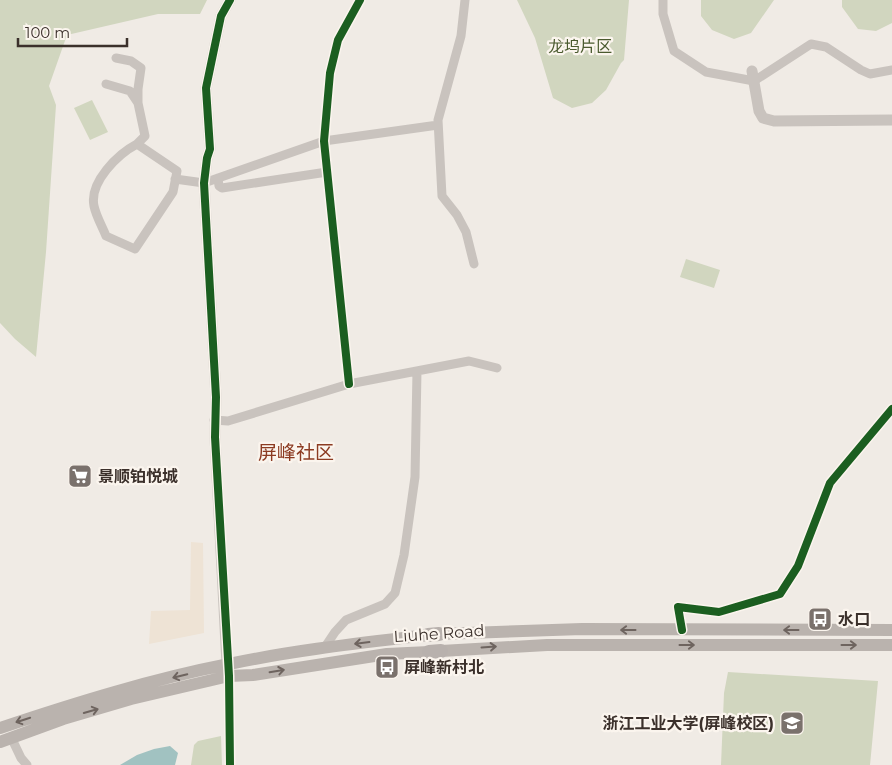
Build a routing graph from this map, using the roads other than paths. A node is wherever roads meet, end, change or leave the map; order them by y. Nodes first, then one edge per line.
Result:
1 (230, 0) edge
2 (360, 0) edge
3 (465, 0) edge
4 (663, 0) edge
5 (116, 58) dead end
6 (892, 70) edge
7 (753, 76) junction
8 (106, 84) dead end
9 (138, 103) junction
10 (892, 120) edge
11 (438, 125) junction
12 (324, 141) junction
13 (137, 144) junction
14 (327, 172) junction
15 (218, 178) junction
16 (176, 179) junction
17 (204, 183) junction
18 (474, 264) dead end
19 (497, 368) dead end
20 (417, 371) junction
21 (348, 384) junction
22 (892, 409) edge
23 (214, 420) junction
24 (682, 630) junction
25 (892, 630) edge
26 (892, 645) edge
27 (325, 647) junction
28 (228, 670) junction
29 (0, 728) edge
30 (6, 739) edge
31 (27, 765) edge
32 (230, 765) edge

1 - 17 street
2 - 12 street
3 - 11 street
4 - 7 street
5 - 9 street
6 - 7 street
7 - 10 street
8 - 9 street
9 - 13 street
11 - 12 street
11 - 18 street
12 - 14 street
12 - 15 street
13 - 16 street
13 - 16 street
14 - 15 street
14 - 21 street
15 - 17 street
16 - 17 street
17 - 23 street
19 - 20 street
20 - 21 street
20 - 27 street
21 - 23 street
22 - 24 street
23 - 28 street
25 -> 24 main road, Liuhe Road
24 -> 27 main road, Liuhe Road
28 -> 26 main road, Liuhe Road
27 - 28 main road, Liuhe Road
28 -> 29 main road, Liuhe Road
30 -> 28 main road, Liuhe Road
28 - 32 street
30 - 31 street

